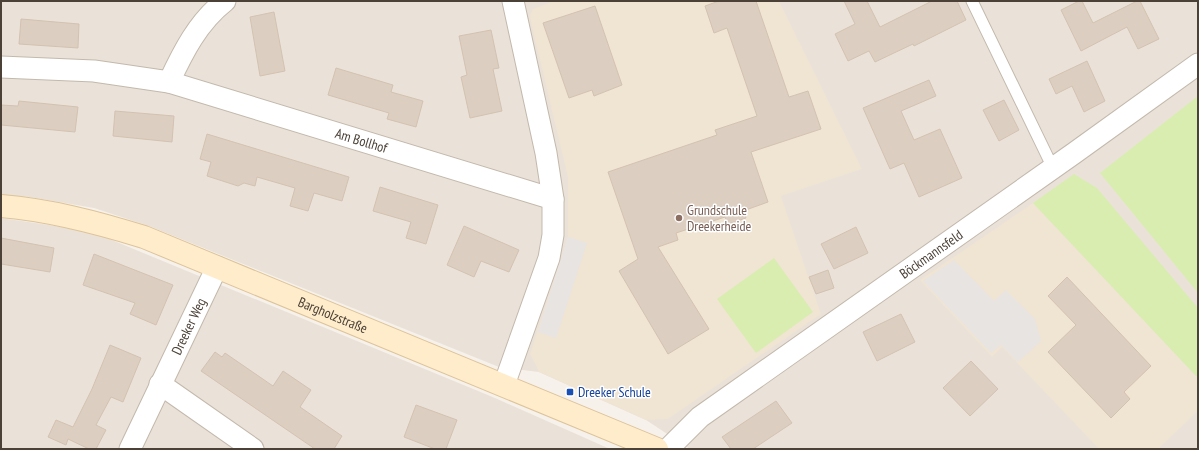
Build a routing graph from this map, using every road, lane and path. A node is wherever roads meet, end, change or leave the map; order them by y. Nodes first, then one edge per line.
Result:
1 (225, 1) edge
2 (513, 1) edge
3 (972, 1) edge
4 (1198, 64) edge
5 (1, 67) edge
6 (170, 82) junction
7 (1053, 168) junction
8 (553, 200) junction
9 (1, 206) edge
10 (217, 267) junction
11 (160, 384) junction
12 (504, 385) junction
13 (130, 449) edge
14 (253, 449) edge
15 (657, 449) edge
16 (668, 449) edge

1 - 6 street
2 - 8 street
3 - 7 lane
4 - 7 street, Böckmannsfeld
5 - 6 street, Am Bollhof
6 - 8 street, Am Bollhof
7 - 16 street, Böckmannsfeld
8 - 12 street
9 - 10 main road, Bargholzstraße
10 - 11 street, Dreeker Weg
10 - 12 main road, Bargholzstraße
11 - 13 street, Dreeker Weg
11 - 14 street
12 - 15 main road, Bargholzstraße

